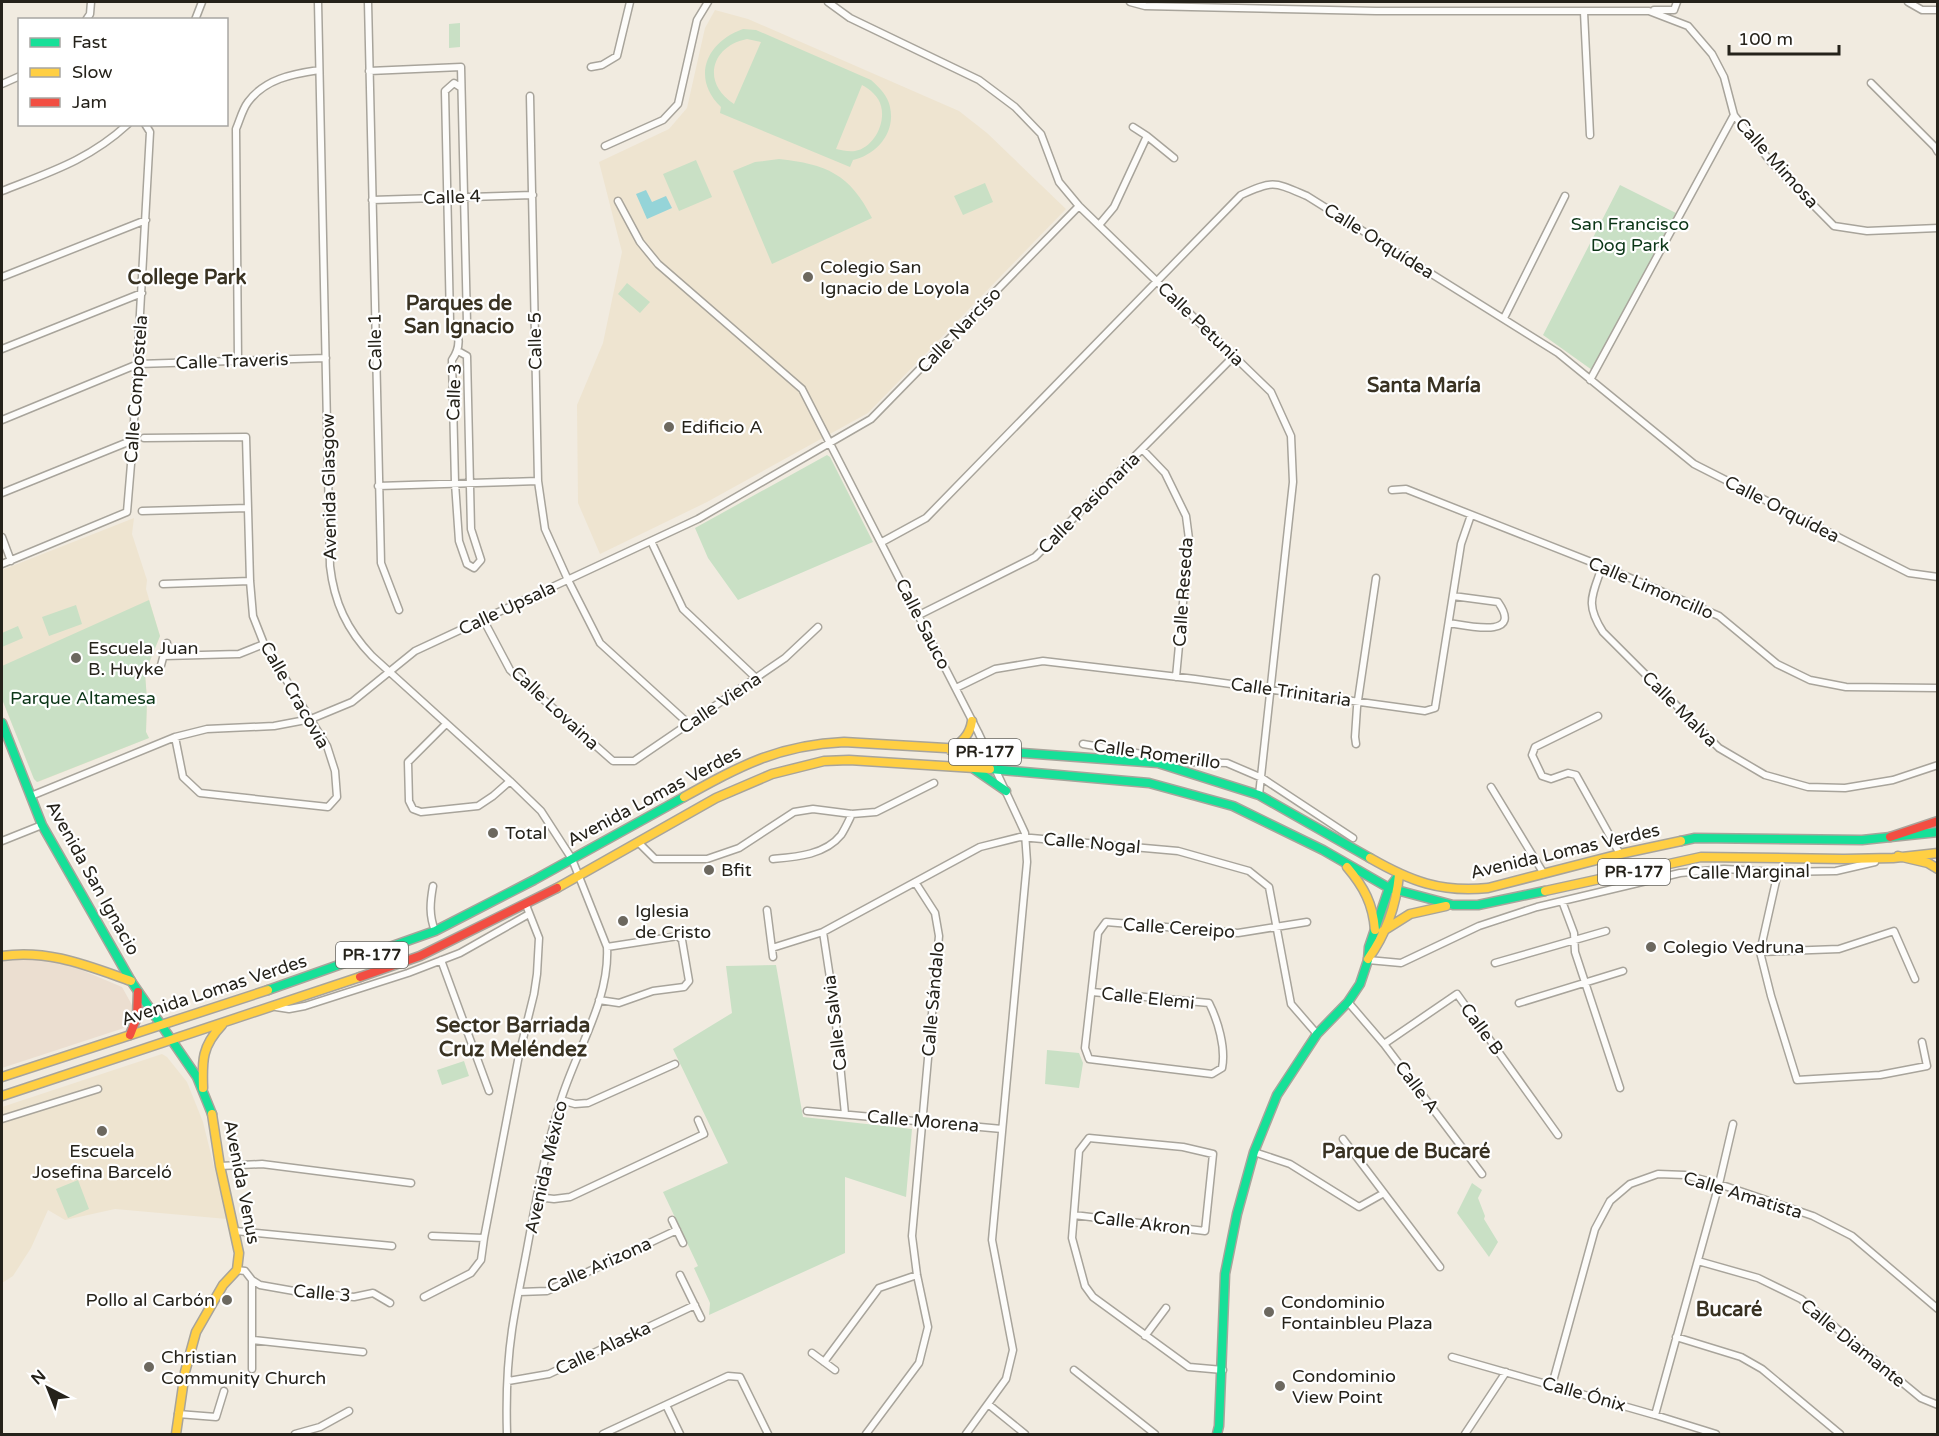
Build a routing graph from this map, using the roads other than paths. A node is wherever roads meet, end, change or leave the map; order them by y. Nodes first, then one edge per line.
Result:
1 (91, 2) edge
2 (202, 2) edge
3 (318, 2) edge
4 (368, 2) edge
5 (630, 2) edge
6 (708, 2) edge
7 (828, 2) edge
8 (1130, 2) edge
9 (1376, 2) edge
10 (1677, 2) edge
11 (1908, 2) edge
12 (1649, 10) junction
13 (1674, 10) junction
14 (1938, 10) edge
15 (1376, 11) junction
16 (1584, 12) junction
17 (87, 18) edge
18 (196, 18) edge
19 (1688, 26) junction
20 (591, 68) dead end
21 (319, 70) junction
22 (369, 71) junction
23 (18, 77) edge
24 (1871, 83) dead end
25 (2, 84) edge
26 (460, 87) junction
27 (530, 96) dead end
28 (1734, 115) junction
29 (126, 126) edge
30 (146, 126) edge
31 (1133, 127) dead end
32 (1590, 135) dead end
33 (1147, 136) junction
34 (605, 146) dead end
35 (1938, 152) edge
36 (1174, 158) dead end
37 (2, 191) edge
38 (533, 195) junction
39 (464, 196) junction
40 (1565, 196) dead end
41 (448, 197) junction
42 (372, 200) junction
43 (618, 201) dead end
44 (1079, 207) junction
45 (146, 220) junction
46 (1099, 225) junction
47 (1938, 228) edge
48 (2, 277) edge
49 (1157, 281) junction
50 (142, 293) junction
51 (1504, 318) junction
52 (458, 329) junction
53 (2, 349) edge
54 (458, 351) junction
55 (1234, 356) junction
56 (326, 358) junction
57 (238, 360) junction
58 (138, 364) junction
59 (1590, 380) junction
60 (2, 420) edge
61 (144, 438) dead end
62 (134, 440) junction
63 (831, 443) junction
64 (1142, 449) junction
65 (538, 481) junction
66 (470, 482) junction
67 (455, 483) junction
68 (378, 486) junction
69 (1392, 490) dead end
70 (2, 493) edge
71 (248, 508) junction
72 (142, 511) dead end
73 (1472, 515) junction
74 (2, 537) edge
75 (651, 542) junction
76 (882, 542) junction
77 (11, 561) junction
78 (2, 564) edge
79 (1602, 567) junction
80 (1938, 577) edge
81 (1376, 578) dead end
82 (568, 580) junction
83 (250, 581) junction
84 (163, 584) dead end
85 (1453, 596) junction
86 (399, 610) dead end
87 (919, 615) junction
88 (483, 619) junction
89 (1449, 623) junction
90 (818, 627) dead end
91 (167, 643) dead end
92 (264, 644) junction
93 (164, 656) junction
94 (160, 669) dead end
95 (389, 673) junction
96 (1176, 677) junction
97 (756, 678) junction
98 (956, 688) junction
99 (1938, 688) edge
100 (1270, 689) junction
101 (1359, 701) junction
102 (1598, 716) dead end
103 (311, 719) junction
104 (972, 721) junction
105 (2, 723) edge
106 (446, 724) junction
107 (689, 724) junction
108 (175, 737) junction
109 (1083, 744) dead end
110 (1356, 744) dead end
111 (950, 750) junction
112 (986, 752) junction
113 (614, 761) joint
114 (1938, 765) edge
115 (972, 768) junction
116 (995, 769) junction
117 (1262, 778) junction
118 (510, 781) junction
119 (934, 783) dead end
120 (1491, 787) dead end
121 (1006, 792) junction
122 (1259, 795) junction
123 (31, 796) junction
124 (852, 814) junction
125 (1938, 821) edge
126 (42, 825) junction
127 (1938, 832) edge
128 (1026, 837) junction
129 (1890, 837) junction
130 (1353, 838) dead end
131 (2, 841) edge
132 (639, 843) junction
133 (1938, 853) edge
134 (1620, 854) junction
135 (1895, 857) junction
136 (572, 859) junction
137 (773, 859) dead end
138 (1342, 860) junction
139 (1938, 869) edge
140 (1778, 872) junction
141 (1399, 875) junction
142 (1544, 875) junction
143 (580, 876) junction
144 (915, 882) junction
145 (433, 886) dead end
146 (1389, 888) junction
147 (1398, 892) junction
148 (1562, 901) junction
149 (526, 905) junction
150 (1453, 905) junction
151 (767, 910) dead end
152 (529, 914) junction
153 (1307, 922) dead end
154 (1277, 928) junction
155 (435, 931) junction
156 (1379, 931) junction
157 (1606, 931) dead end
158 (823, 932) junction
159 (1574, 939) junction
160 (607, 947) junction
161 (772, 948) junction
162 (1760, 952) junction
163 (2, 956) edge
164 (773, 957) dead end
165 (441, 960) junction
166 (1368, 960) junction
167 (1495, 963) dead end
168 (1623, 971) dead end
169 (1915, 979) dead end
170 (131, 981) junction
171 (1585, 983) junction
172 (138, 992) junction
173 (1092, 992) junction
174 (599, 1000) junction
175 (1348, 1002) junction
176 (1520, 1004) dead end
177 (273, 1007) junction
178 (225, 1022) junction
179 (162, 1024) junction
180 (1317, 1034) junction
181 (130, 1035) junction
182 (173, 1039) junction
183 (1922, 1042) dead end
184 (1384, 1044) junction
185 (675, 1064) dead end
186 (1222, 1068) joint
187 (2, 1077) edge
188 (203, 1088) junction
189 (1620, 1088) dead end
190 (98, 1089) dead end
191 (489, 1091) dead end
192 (2, 1096) edge
193 (561, 1100) junction
194 (807, 1111) dead end
195 (845, 1114) junction
196 (2, 1119) edge
197 (698, 1120) dead end
198 (922, 1122) junction
199 (1733, 1124) dead end
200 (1002, 1129) junction
201 (1558, 1135) dead end
202 (1343, 1139) dead end
203 (1254, 1152) junction
204 (220, 1166) junction
205 (1482, 1174) dead end
206 (411, 1183) dead end
207 (1719, 1184) junction
208 (1384, 1193) junction
209 (537, 1197) junction
210 (1074, 1215) junction
211 (672, 1220) dead end
212 (677, 1230) junction
213 (235, 1231) junction
214 (432, 1236) dead end
215 (484, 1238) junction
216 (683, 1243) dead end
217 (392, 1246) dead end
218 (1698, 1261) junction
219 (1440, 1267) dead end
220 (237, 1270) junction
221 (681, 1275) dead end
222 (917, 1275) junction
223 (252, 1280) junction
224 (519, 1292) junction
225 (424, 1297) dead end
226 (390, 1303) dead end
227 (694, 1305) junction
228 (1166, 1308) dead end
229 (1938, 1309) edge
230 (701, 1318) dead end
231 (1145, 1336) junction
232 (1676, 1337) junction
233 (253, 1340) junction
234 (363, 1352) dead end
235 (812, 1353) dead end
236 (1452, 1357) dead end
237 (824, 1362) junction
238 (252, 1369) dead end
239 (835, 1370) dead end
240 (1074, 1370) dead end
241 (1223, 1370) junction
242 (1506, 1372) junction
243 (508, 1381) junction
244 (1552, 1385) junction
245 (224, 1391) dead end
246 (988, 1404) junction
247 (666, 1405) junction
248 (1938, 1405) edge
249 (349, 1411) dead end
250 (178, 1414) junction
251 (1655, 1415) junction
252 (1145, 1431) edge
253 (176, 1434) edge
254 (295, 1434) edge
255 (507, 1434) edge
256 (603, 1434) edge
257 (680, 1434) edge
258 (768, 1434) edge
259 (866, 1434) edge
260 (966, 1434) edge
261 (1024, 1434) edge
262 (1155, 1434) edge
263 (1217, 1434) edge
264 (1465, 1434) edge
265 (1716, 1434) edge
266 (1840, 1434) edge

1 - 17 street
2 - 18 street
3 - 21 street, Avenida Glasgow
4 - 22 street, Calle 1
5 - 20 street
6 - 34 street
7 - 44 street, Calle Petunia
8 - 15 street, Calle Mimosa
9 - 15 street
10 - 13 street
11 - 14 street
12 - 13 street
12 - 16 street, Calle Mimosa
12 - 19 street, Calle Mimosa
13 - 19 street
15 - 16 street, Calle Mimosa
16 - 32 street
19 - 28 street, Calle Mimosa
21 - 56 street, Avenida Glasgow
21 - 57 street
22 - 26 street
22 - 42 street, Calle 1
23 - 25 street
24 - 35 street
26 - 39 street
26 - 41 street, Calle 3
27 - 38 street, Calle 5
28 - 47 street, Calle Mimosa
28 - 59 street
29 - 37 street
30 - 45 street, Calle Compostela
31 - 33 street
33 - 36 street
33 - 46 street
38 - 39 street, Calle 4
38 - 65 street, Calle 5
39 - 41 street, Calle 4
39 - 52 street
40 - 51 street
41 - 42 street, Calle 4
41 - 52 street, Calle 3
42 - 68 street, Calle 1
43 - 63 street, Calle Sauco
44 - 46 street, Calle Petunia
44 - 63 street, Calle Narciso
45 - 48 street
45 - 50 street, Calle Compostela
46 - 49 street, Calle Petunia
49 - 51 street, Calle Orquídea
49 - 55 street, Calle Petunia
49 - 76 street, Calle Orquídea
50 - 53 street
50 - 58 street, Calle Compostela
51 - 59 street, Calle Orquídea
52 - 54 street, Calle 3
54 - 66 street
54 - 67 street, Calle 3
55 - 64 street, Calle Pasionaria
55 - 100 street, Calle Petunia
56 - 57 street, Calle Traveris
56 - 95 street, Avenida Glasgow
57 - 58 street, Calle Traveris
58 - 60 street
58 - 62 street, Calle Compostela
59 - 80 street, Calle Orquídea
61 - 71 street, Calle Cracovia
62 - 70 street
62 - 77 street, Calle Compostela
63 - 75 street, Calle Upsala
63 - 76 street, Calle Sauco
64 - 87 street, Calle Pasionaria
64 - 96 street, Calle Reseda
65 - 66 street
65 - 82 street, Calle 5
66 - 67 street
66 - 67 street, Calle 3
67 - 68 street
68 - 86 street, Calle 1
69 - 73 street, Calle Limoncillo
71 - 72 street
71 - 83 street, Calle Cracovia
73 - 79 street, Calle Limoncillo
73 - 85 street, Calle Trinitaria
74 - 77 street
75 - 82 street, Calle Upsala
75 - 97 street
76 - 87 street, Calle Sauco
77 - 78 street
79 - 99 street, Calle Limoncillo
79 - 114 street, Calle Malva
81 - 101 street
82 - 88 street, Calle Upsala
82 - 107 street, Calle 5
83 - 84 street
83 - 92 street, Calle Cracovia
85 - 89 street, Calle Trinitaria
85 - 89 street
87 - 98 street, Calle Sauco
88 - 95 street, Calle Upsala
88 - 113 street, Calle Lovaina
89 - 101 street, Calle Trinitaria
90 - 97 street, Calle Viena
91 - 93 street
92 - 93 street
92 - 103 street, Calle Cracovia
93 - 94 street
95 - 103 street, Calle Upsala
95 - 106 street, Avenida Glasgow
96 - 98 street, Calle Trinitaria
96 - 100 street, Calle Trinitaria
97 - 107 street, Calle Viena
98 - 104 street, Calle Sauco
100 - 101 street, Calle Trinitaria
100 - 117 street, Calle Petunia
101 - 110 street
102 - 134 street
103 - 108 street, Calle Upsala
103 - 108 street, Calle Cracovia
104 - 111 main road
104 - 112 street, Calle Sauco
105 - 123 main road, Avenida San Ignacio
106 - 118 street, Avenida Glasgow
106 - 118 street
107 - 113 street, Calle Viena
108 - 123 street, Calle Upsala
109 - 117 street, Calle Romerillo
111 - 112 main road, Avenida Lomas Verdes / PR-177
111 - 136 main road, Avenida Lomas Verdes / PR-177
112 - 116 street, Calle Sauco
112 - 122 main road, Avenida Lomas Verdes / PR-177
115 - 116 main road, Avenida Lomas Verdes / PR-177
115 - 121 main road
115 - 132 main road, Avenida Lomas Verdes / PR-177
116 - 121 street, Calle Sauco
116 - 138 main road, Avenida Lomas Verdes / PR-177
117 - 122 street, Calle Petunia
117 - 130 street, Calle Romerillo
118 - 136 street, Avenida Glasgow
119 - 124 street
120 - 142 street
121 - 128 street, Calle Sauco
122 - 141 main road, Avenida Lomas Verdes / PR-177
123 - 126 main road, Avenida San Ignacio
124 - 132 street
124 - 137 street
125 - 129 main road
126 - 131 street
126 - 170 main road, Avenida San Ignacio
127 - 129 main road, Avenida Lomas Verdes / PR-177
128 - 144 street, Calle Nogal
128 - 154 street, Calle Nogal
128 - 200 street, Calle Sauco
129 - 134 main road, Avenida Lomas Verdes / PR-177
132 - 143 main road, Avenida Lomas Verdes / PR-177
133 - 135 main road, Avenida Lomas Verdes / PR-177
134 - 142 main road, Avenida Lomas Verdes / PR-177
135 - 139 main road
135 - 140 street, Calle Marginal
135 - 150 main road, Avenida Lomas Verdes / PR-177
136 - 143 street, Avenida Glasgow
136 - 155 main road, Avenida Lomas Verdes / PR-177
138 - 146 main road, Avenida Lomas Verdes / PR-177
138 - 156 main road
140 - 148 street, Calle Marginal
140 - 162 street
141 - 142 main road, Avenida Lomas Verdes / PR-177
141 - 146 main road
141 - 147 main road
143 - 149 main road, Avenida Lomas Verdes / PR-177
143 - 160 street, Avenida México
144 - 158 street, Calle Nogal
144 - 198 street, Calle Sándalo
145 - 155 street
146 - 147 main road, Avenida Lomas Verdes / PR-177
146 - 156 main road
147 - 150 main road, Avenida Lomas Verdes / PR-177
147 - 156 main road
148 - 159 street
148 - 166 street, Calle Marginal
149 - 152 street
149 - 177 main road, Avenida Lomas Verdes / PR-177
150 - 156 main road
151 - 161 street
152 - 165 street
152 - 215 street
153 - 154 street
154 - 173 street, Calle Cereipo
154 - 180 street, Calle Nogal
155 - 179 main road, Avenida Lomas Verdes / PR-177
156 - 166 main road
157 - 159 street
158 - 161 street, Calle Nogal
158 - 195 street, Calle Salvia
159 - 167 street
159 - 171 street
160 - 174 street, Avenida México
160 - 174 street
161 - 164 street
162 - 169 street
162 - 183 street
163 - 170 main road
165 - 177 street
165 - 191 street
166 - 175 main road
168 - 171 street
170 - 172 main road, Avenida San Ignacio
171 - 176 street
171 - 189 street
172 - 179 main road, Avenida San Ignacio
172 - 181 main road
173 - 186 street, Calle Elemi
173 - 186 street, Calle Cereipo
174 - 193 street, Avenida México
175 - 180 main road
175 - 184 street, Calle A
177 - 178 main road, Avenida Lomas Verdes / PR-177
178 - 182 main road, Avenida Lomas Verdes / PR-177
178 - 188 main road
179 - 181 main road, Avenida Lomas Verdes / PR-177
179 - 182 main road, Avenida San Ignacio
180 - 203 main road
181 - 187 main road, Avenida Lomas Verdes / PR-177
182 - 188 main road, Avenida Venus
182 - 192 main road, Avenida Lomas Verdes / PR-177
184 - 201 street, Calle B
184 - 205 street, Calle A
185 - 193 street
188 - 204 main road, Avenida Venus
190 - 196 street
193 - 209 street, Avenida México
194 - 195 street, Calle Morena
195 - 198 street, Calle Morena
197 - 209 street
198 - 200 street, Calle Morena
198 - 222 street, Calle Sándalo
199 - 207 street
200 - 246 street, Calle Sauco
202 - 208 street
203 - 208 street
203 - 241 main road
204 - 206 street
204 - 213 main road, Avenida Venus
207 - 218 street
207 - 229 street, Calle Amatista
207 - 244 street, Calle Amatista
208 - 219 street
209 - 224 street, Avenida México
210 - 210 street, Calle Akron
210 - 231 street
211 - 212 street
212 - 216 street
212 - 224 street, Calle Arizona
213 - 217 street
213 - 220 main road, Avenida Venus
214 - 215 street
215 - 225 street
218 - 232 street
218 - 248 street, Calle Diamante
220 - 223 street, Calle 3
220 - 250 main road, Avenida Venus
221 - 227 street
222 - 237 street
222 - 259 street, Calle Sándalo
223 - 226 street, Calle 3
223 - 233 street
224 - 243 street, Avenida México
227 - 230 street
227 - 243 street, Calle Alaska
228 - 231 street
231 - 241 street
232 - 251 street
232 - 266 street
233 - 234 street
233 - 238 street
235 - 237 street
236 - 242 street, Calle Ónix
237 - 239 street
240 - 252 street
241 - 263 main road
242 - 244 street, Calle Ónix
242 - 264 street
243 - 255 street, Avenida México
244 - 251 street, Calle Ónix
245 - 250 street
246 - 260 street, Calle Sauco
246 - 261 street
247 - 256 street
247 - 257 street
247 - 258 street
249 - 254 street
250 - 253 main road, Avenida Venus
251 - 265 street, Calle Ónix
252 - 262 street

